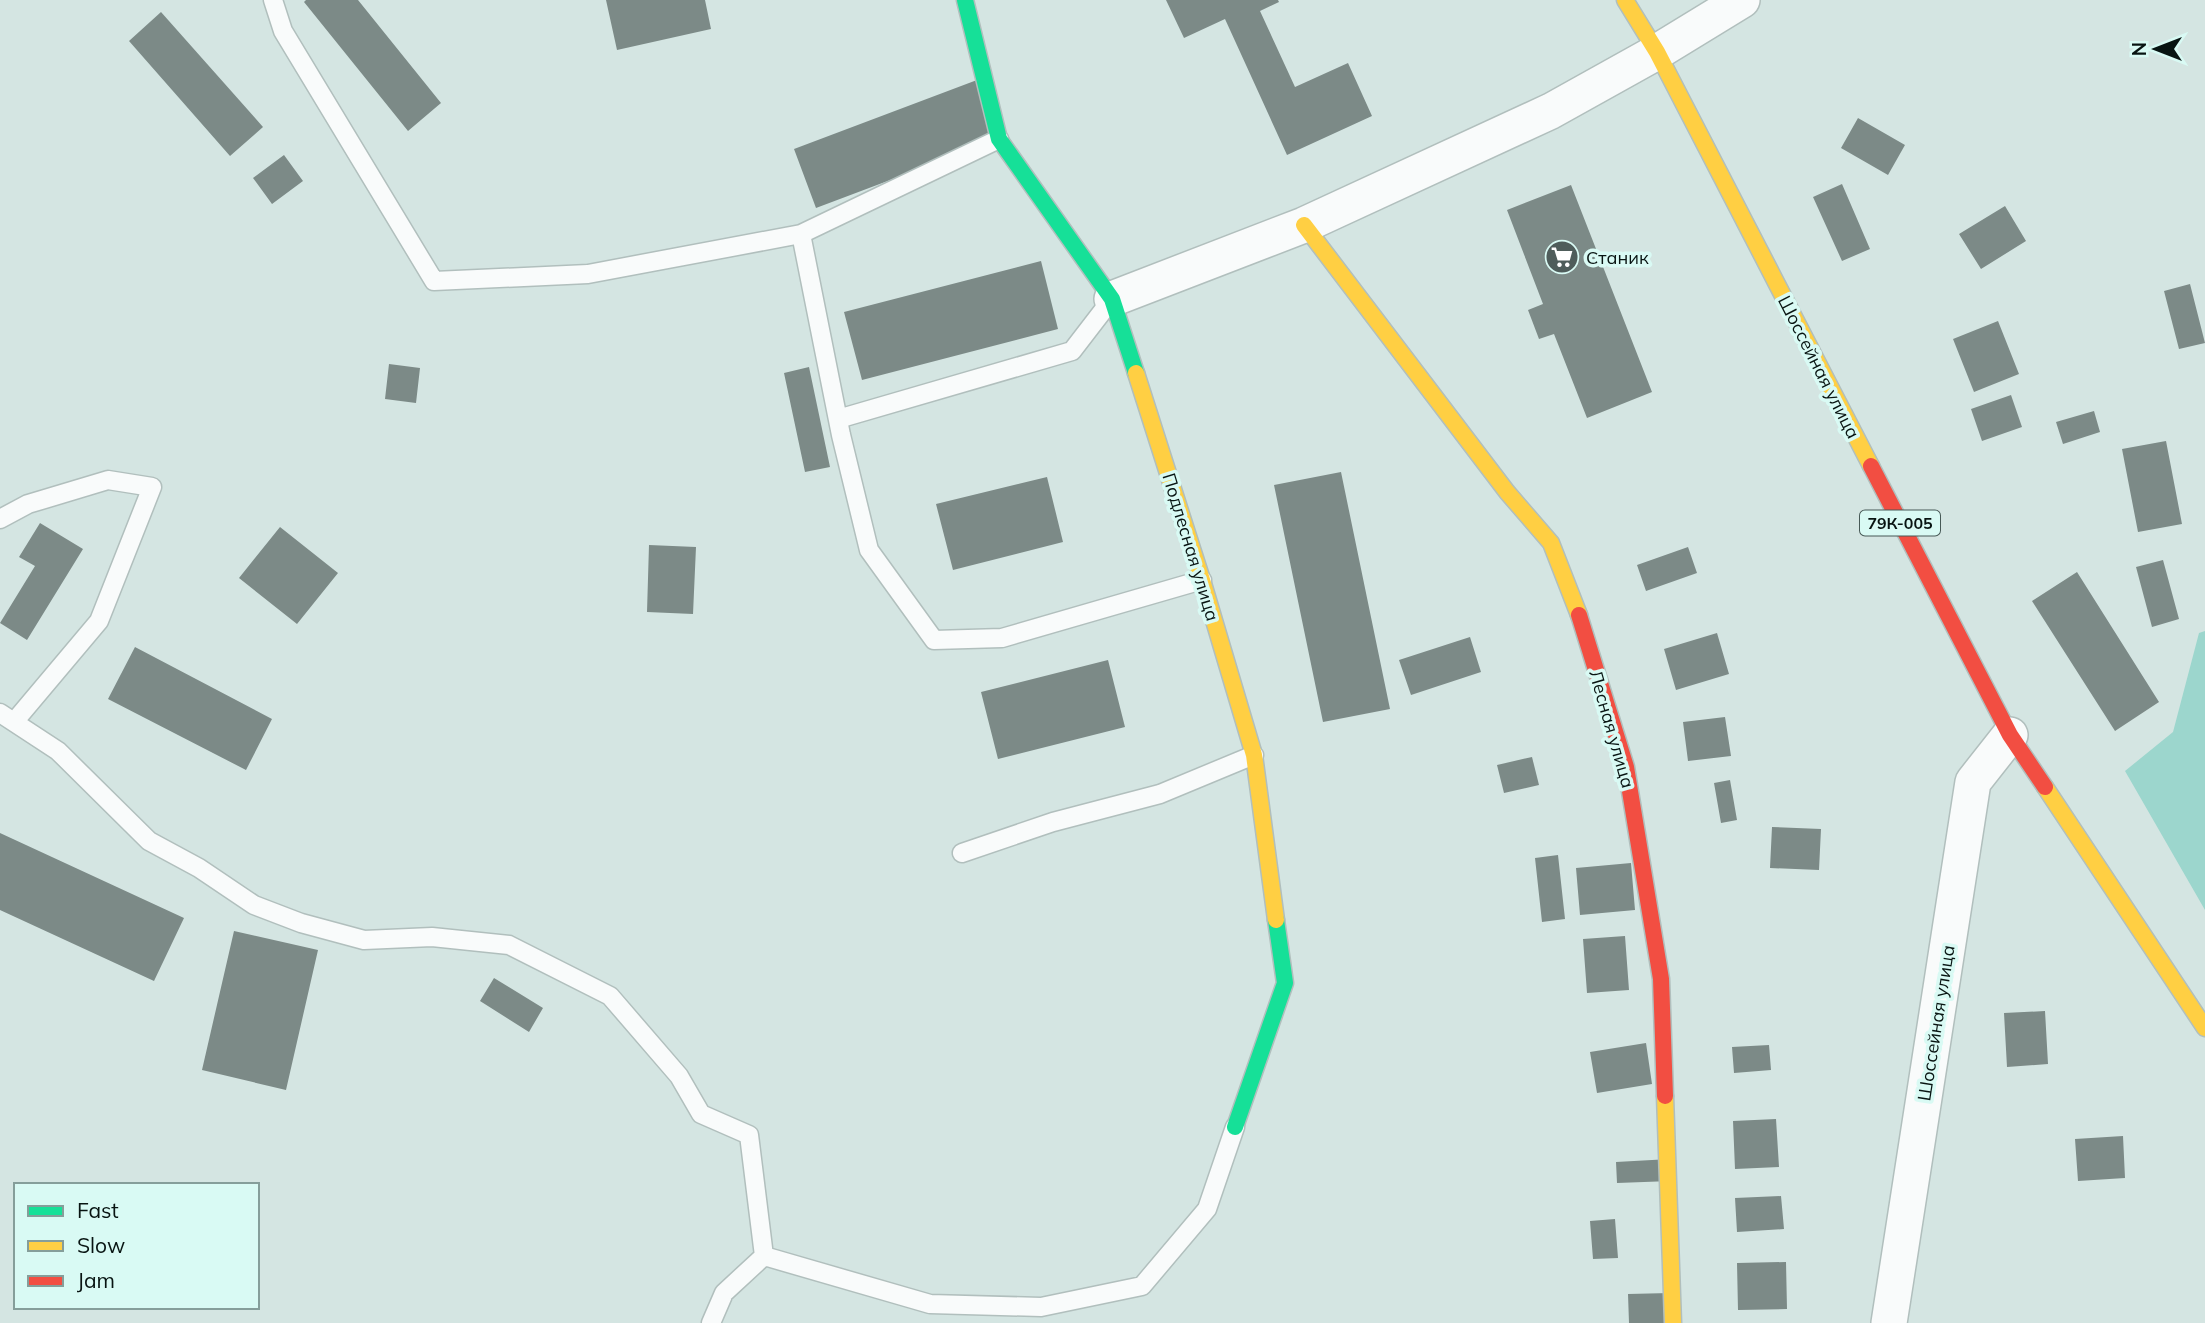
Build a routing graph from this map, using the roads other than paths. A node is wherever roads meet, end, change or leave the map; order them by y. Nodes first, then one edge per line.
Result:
1 (273, 0) edge
2 (965, 0) edge
3 (1625, 0) edge
4 (1742, 0) edge
5 (1657, 52) junction
6 (999, 139) junction
7 (1304, 225) junction
8 (801, 234) junction
9 (1112, 299) junction
10 (838, 419) junction
11 (0, 519) edge
12 (1202, 580) junction
13 (7, 717) edge
14 (2010, 735) junction
15 (1254, 755) junction
16 (962, 853) dead end
17 (2205, 1028) edge
18 (1235, 1127) joint
19 (764, 1256) junction
20 (711, 1323) edge
21 (1673, 1323) edge
22 (1889, 1323) edge

1 - 8 lane
2 - 6 street, Подлесная улица
3 - 5 street, Шоссейная улица / 79К-005
4 - 5 street
5 - 7 street
5 - 14 street, Шоссейная улица / 79К-005
6 - 8 lane
6 - 9 street, Подлесная улица
7 - 9 street
7 - 21 street, Лесная улица
8 - 10 lane
9 - 10 lane
9 - 12 street, Подлесная улица
10 - 12 lane
11 - 13 lane
12 - 15 street, Подлесная улица
13 - 19 lane
14 - 17 street, Шоссейная улица / 79К-005
14 - 22 street, Шоссейная улица
15 - 16 lane
15 - 18 street, Подлесная улица
18 - 19 lane
19 - 20 lane

